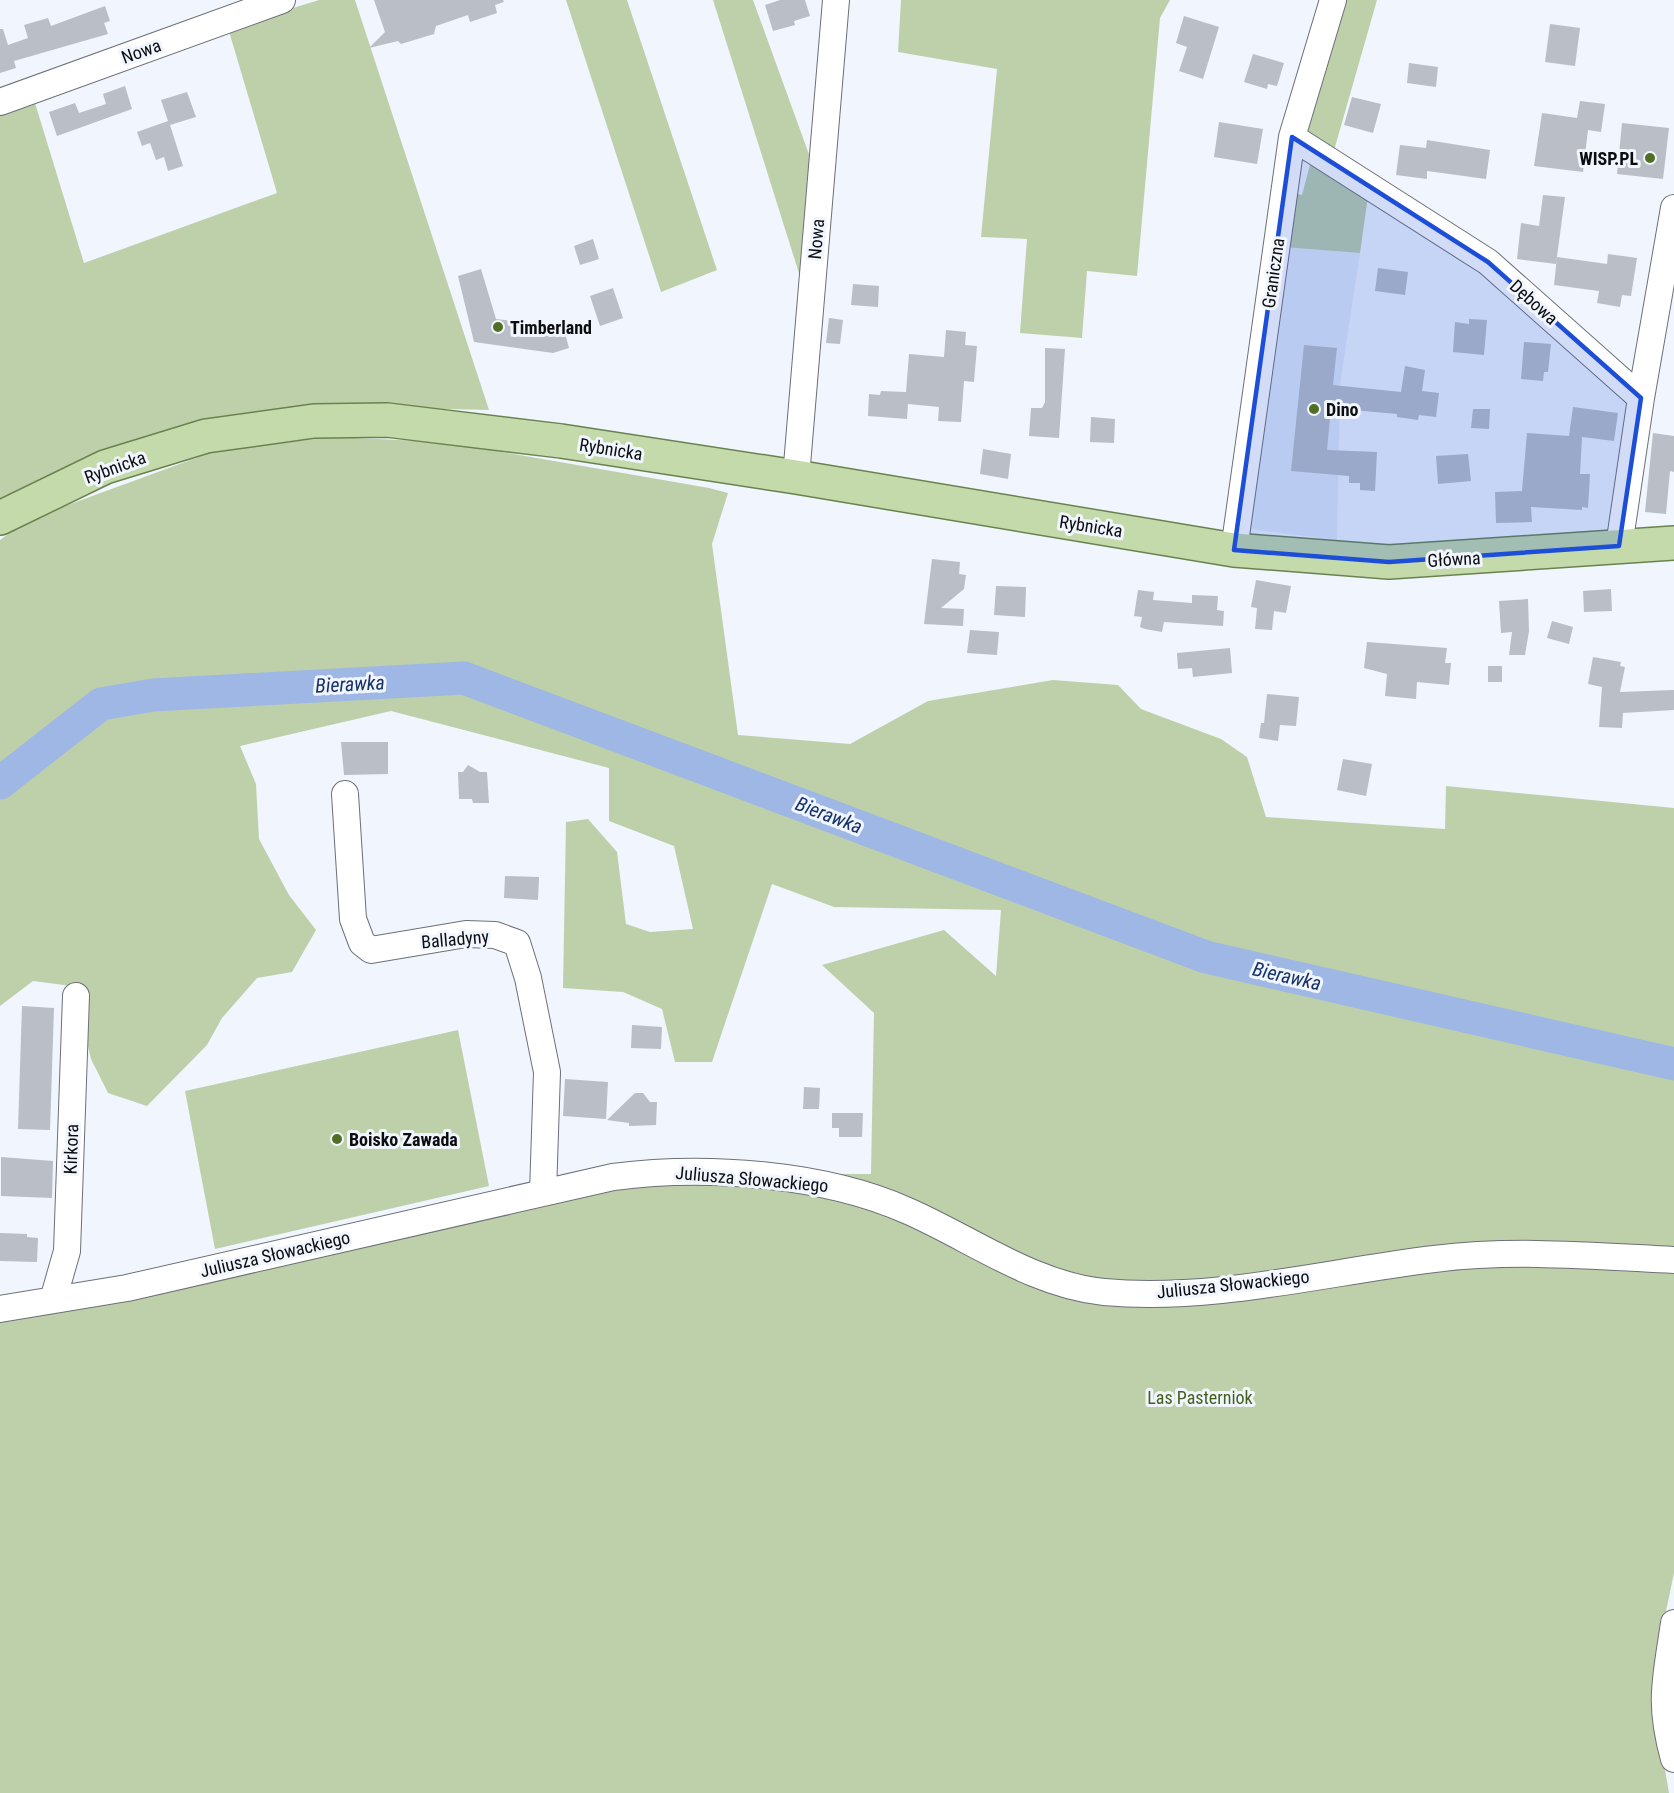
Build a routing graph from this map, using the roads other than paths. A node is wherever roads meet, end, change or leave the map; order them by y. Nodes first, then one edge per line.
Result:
1 (282, 0) edge
2 (836, 0) edge
3 (1333, 0) edge
4 (0, 102) edge
5 (1292, 137) junction
6 (1674, 208) edge
7 (1641, 398) junction
8 (796, 477) junction
9 (0, 518) edge
10 (1674, 543) edge
11 (1619, 546) junction
12 (1234, 550) junction
13 (345, 794) dead end
14 (76, 996) dead end
15 (543, 1194) junction
16 (1674, 1260) edge
17 (53, 1300) junction
18 (0, 1310) edge
19 (1674, 1623) edge
20 (1674, 1758) edge

1 - 4 street, Nowa
2 - 8 street, Nowa
3 - 5 street, Graniczna
5 - 7 street, Dębowa
5 - 12 street, Graniczna
6 - 7 street
7 - 11 street
8 - 9 main road, Rybnicka
8 - 12 main road, Rybnicka
10 - 11 main road, Główna
11 - 12 main road, Główna
13 - 15 street, Balladyny
14 - 17 street, Kirkora
15 - 16 street, Juliusza Słowackiego
15 - 17 street, Juliusza Słowackiego
17 - 18 street, Juliusza Słowackiego
19 - 20 street

